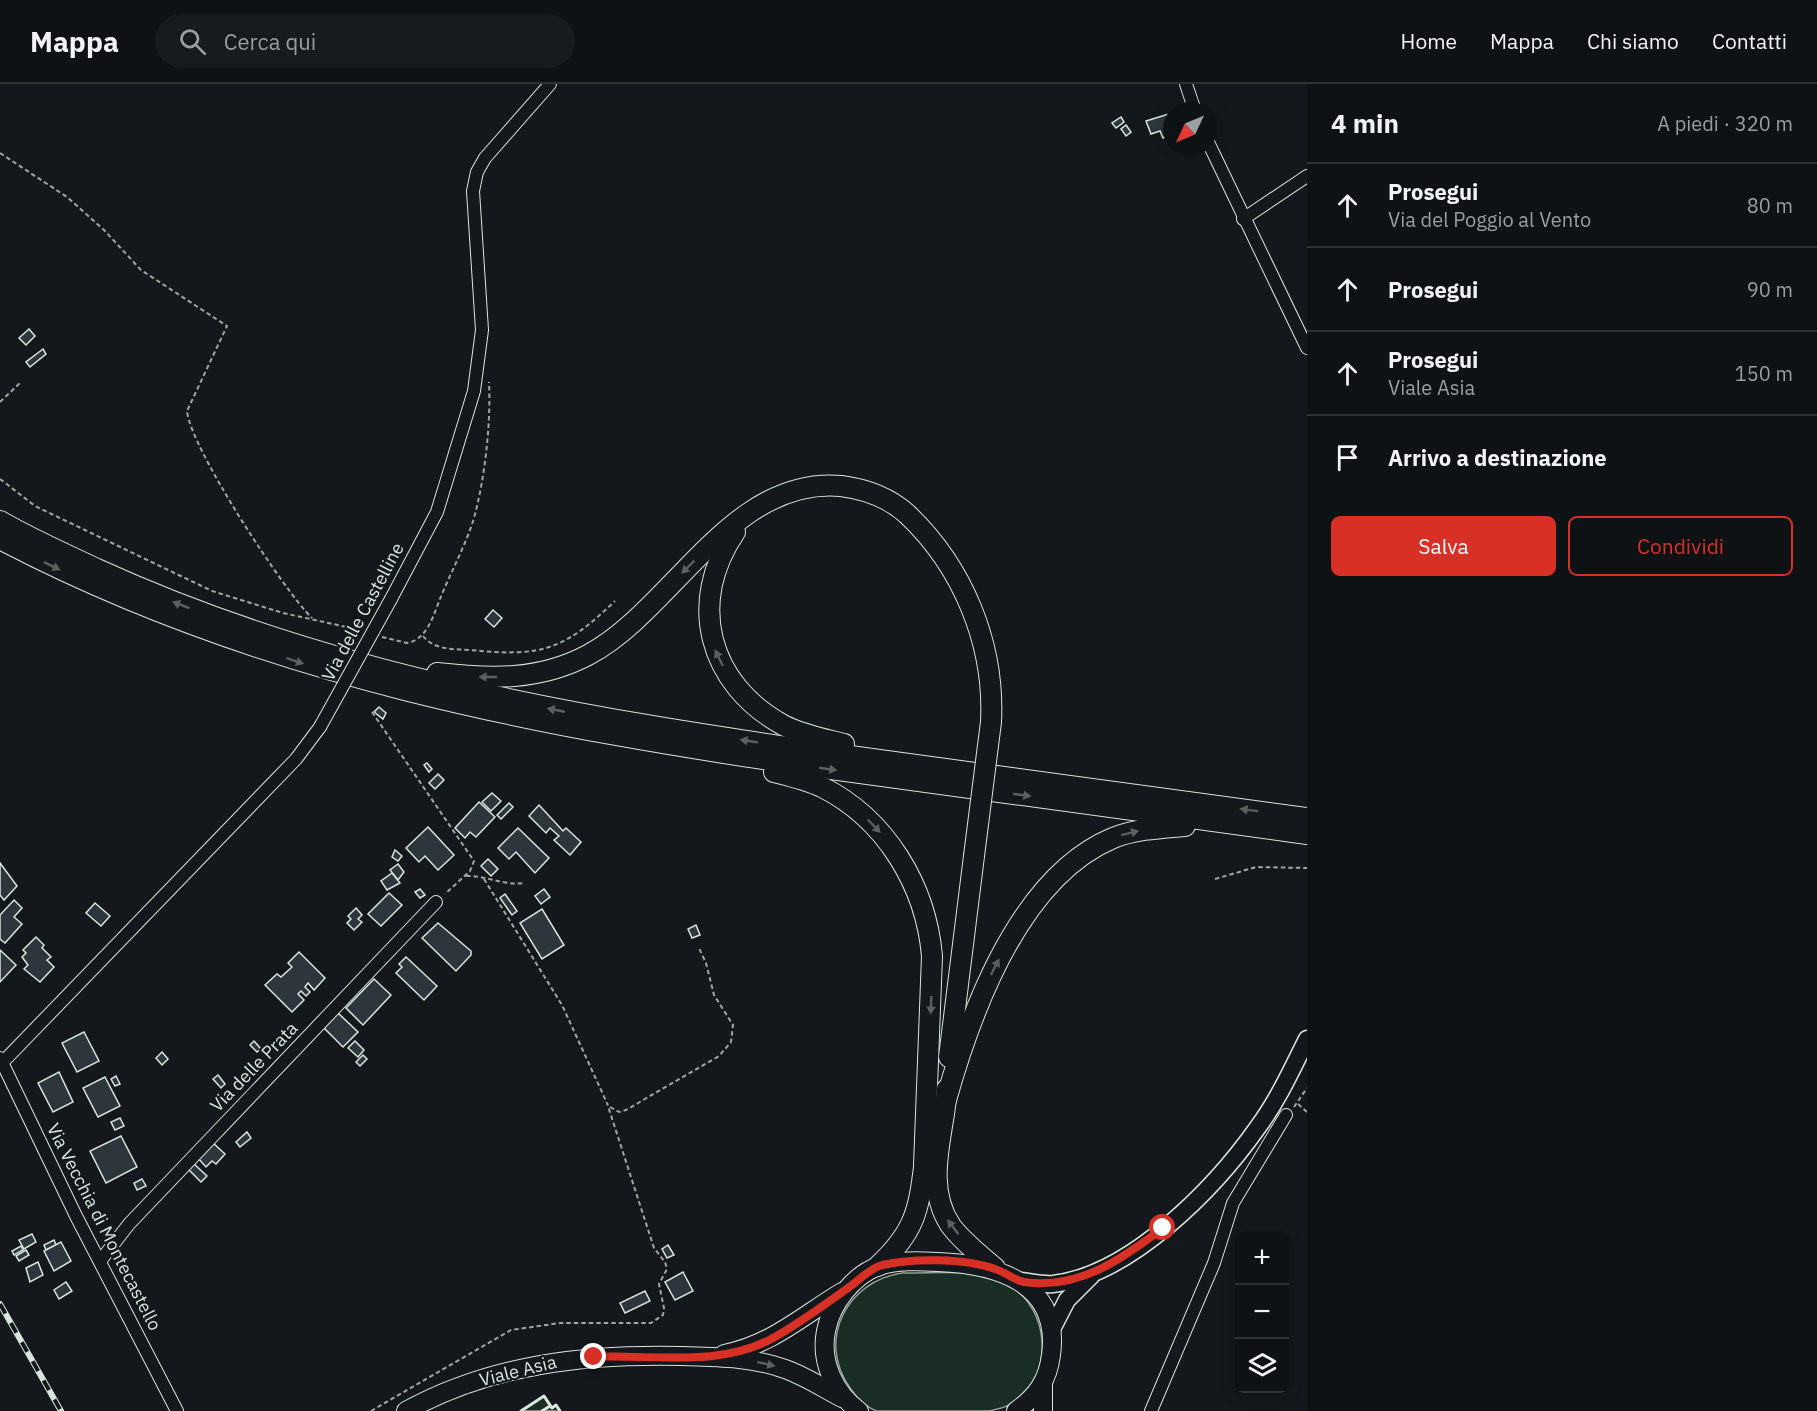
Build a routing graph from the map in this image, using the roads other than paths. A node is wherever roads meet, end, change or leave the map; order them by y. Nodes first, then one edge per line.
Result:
1 (550, 84) edge
2 (1186, 84) edge
3 (1192, 102) edge
4 (1214, 156) edge
5 (1307, 176) edge
6 (1243, 219) junction
7 (1307, 348) edge
8 (748, 516) junction
9 (0, 521) edge
10 (0, 539) edge
11 (384, 670) junction
12 (667, 744) junction
13 (952, 770) junction
14 (1307, 818) edge
15 (1252, 826) junction
16 (1307, 834) edge
17 (436, 902) road end
18 (959, 967) junction
19 (1307, 1039) edge
20 (1, 1061) edge
21 (946, 1100) junction
22 (1286, 1115) road end
23 (924, 1166) junction
24 (100, 1260) junction
25 (878, 1266) junction
26 (995, 1268) junction
27 (1094, 1273) junction
28 (1021, 1281) junction
29 (851, 1286) junction
30 (1051, 1331) junction
31 (708, 1357) junction
32 (1043, 1385) junction
33 (851, 1406) edge
34 (177, 1411) edge
35 (406, 1411) edge
36 (1016, 1411) edge
37 (1043, 1411) edge
38 (1151, 1411) edge

1 - 20 street, Via delle Castelline, bridge
2 - 3 street
4 - 6 street
5 - 6 street
6 - 7 street
8 -> 11 highway
13 -> 8 highway
8 - 18 highway, bridge
11 -> 9 highway
10 -> 12 highway
13 -> 11 highway
12 -> 15 highway
12 -> 23 highway
14 -> 13 highway
15 - 16 highway
21 -> 15 highway
17 - 24 street, Via delle Prata
18 - 21 highway
18 - 23 highway
19 - 27 main road
20 - 24 street, Via Vecchia di Montecastello
26 -> 21 highway
22 - 38 street
23 - 25 highway
24 - 34 street, Via Vecchia di Montecastello
25 - 26 main road
25 - 29 main road
26 - 28 main road
27 - 28 main road
27 - 30 main road
28 - 30 main road
29 - 31 main road, Viale Asia
29 - 33 main road
30 - 32 main road
31 -> 33 main road, Viale Asia
31 - 35 main road, Viale Asia
32 - 36 main road
32 - 37 main road

